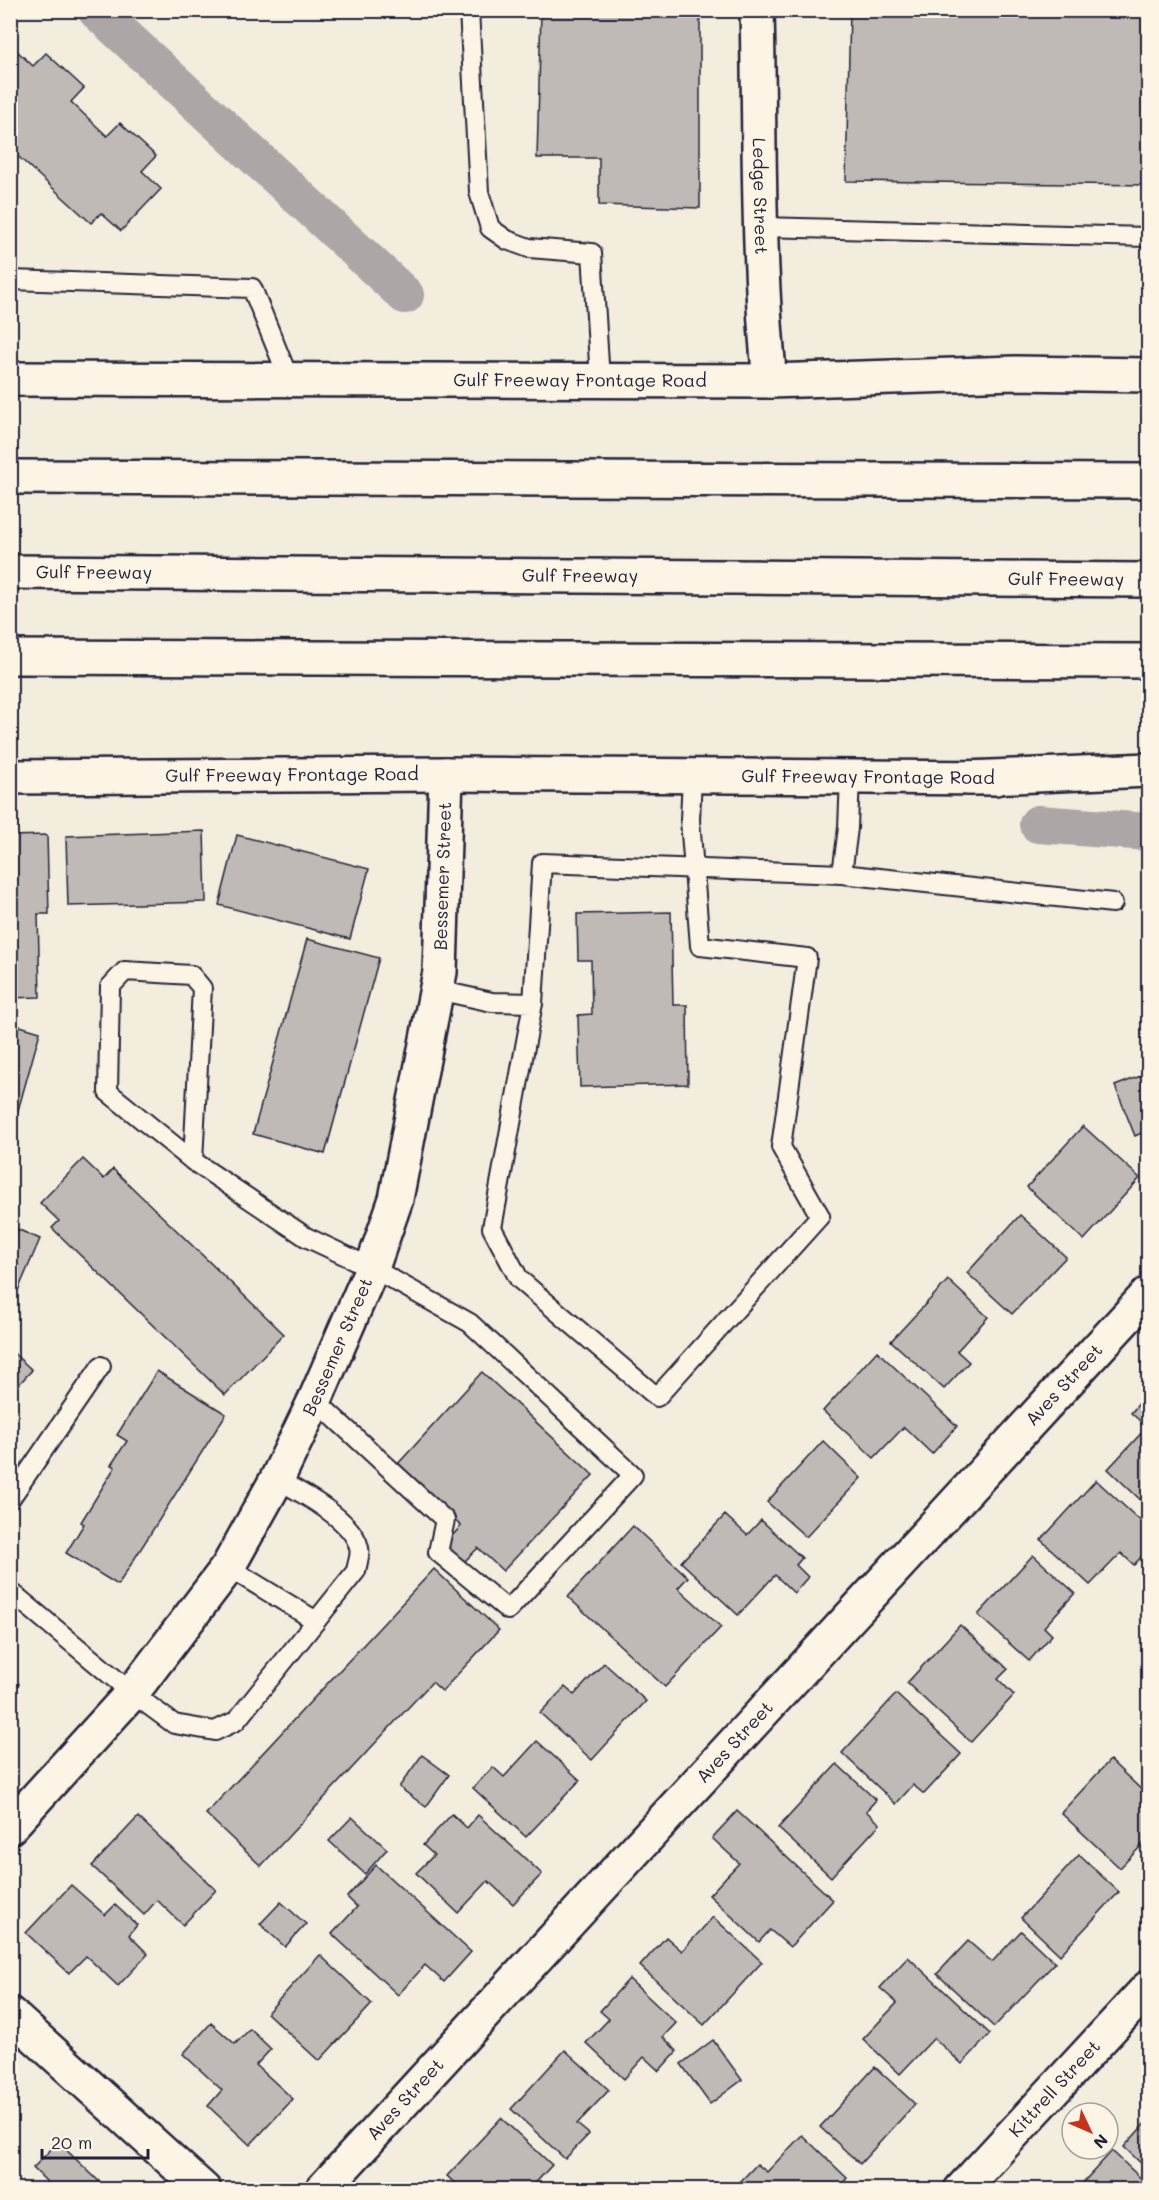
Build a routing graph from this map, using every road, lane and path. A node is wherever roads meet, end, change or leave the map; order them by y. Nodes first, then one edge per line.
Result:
1 (469, 10) edge
2 (757, 10) edge
3 (761, 227) junction
4 (1149, 237) edge
5 (10, 280) edge
6 (1149, 375) edge
7 (10, 379) edge
8 (289, 380) junction
9 (600, 380) junction
10 (771, 381) junction
11 (10, 477) edge
12 (1149, 481) edge
13 (10, 572) edge
14 (1149, 580) edge
15 (10, 657) edge
16 (1149, 661) edge
17 (1149, 770) edge
18 (446, 774) junction
19 (692, 776) junction
20 (10, 777) edge
21 (850, 777) junction
22 (968, 778) junction
23 (1149, 779) edge
24 (694, 870) junction
25 (842, 874) junction
26 (1113, 903) dead end
27 (437, 990) junction
28 (533, 1003) junction
29 (193, 1161) junction
30 (372, 1268) junction
31 (1149, 1294) edge
32 (101, 1366) dead end
33 (315, 1400) junction
34 (277, 1479) junction
35 (10, 1499) edge
36 (228, 1567) junction
37 (10, 1591) edge
38 (316, 1621) junction
39 (132, 1693) junction
40 (10, 1827) edge
41 (1149, 1988) edge
42 (10, 2014) edge
43 (204, 2190) edge
44 (322, 2190) edge
45 (961, 2190) edge

1 - 9 lane
2 - 3 main road, Ledge Street
3 - 4 lane
3 - 10 main road, Ledge Street
5 - 8 lane
6 - 10 main road, Gulf Freeway Frontage Road
7 - 8 main road, Gulf Freeway Frontage Road
8 - 9 main road, Gulf Freeway Frontage Road
9 - 10 main road, Gulf Freeway Frontage Road
11 - 12 main road
13 - 14 main road, Gulf Freeway
15 - 16 main road
17 - 22 main road
18 - 19 main road, Gulf Freeway Frontage Road
18 - 20 main road, Gulf Freeway Frontage Road
18 - 27 main road, Bessemer Street
19 - 21 main road, Gulf Freeway Frontage Road
19 - 24 lane
21 - 22 main road, Gulf Freeway Frontage Road
21 - 25 lane
22 - 23 main road, Gulf Freeway Frontage Road
24 - 25 lane
24 - 28 lane
24 - 28 lane
25 - 26 lane
27 - 28 lane
27 - 30 main road, Bessemer Street
29 - 29 lane
29 - 30 lane
30 - 33 main road, Bessemer Street
30 - 33 lane
31 - 44 main road, Aves Street
32 - 35 lane
33 - 34 main road, Bessemer Street
34 - 36 main road, Bessemer Street
34 - 38 lane
36 - 38 lane
36 - 39 main road, Bessemer Street
37 - 39 lane
38 - 39 lane
39 - 40 main road, Bessemer Street
41 - 45 main road, Kittrell Street
42 - 43 main road

